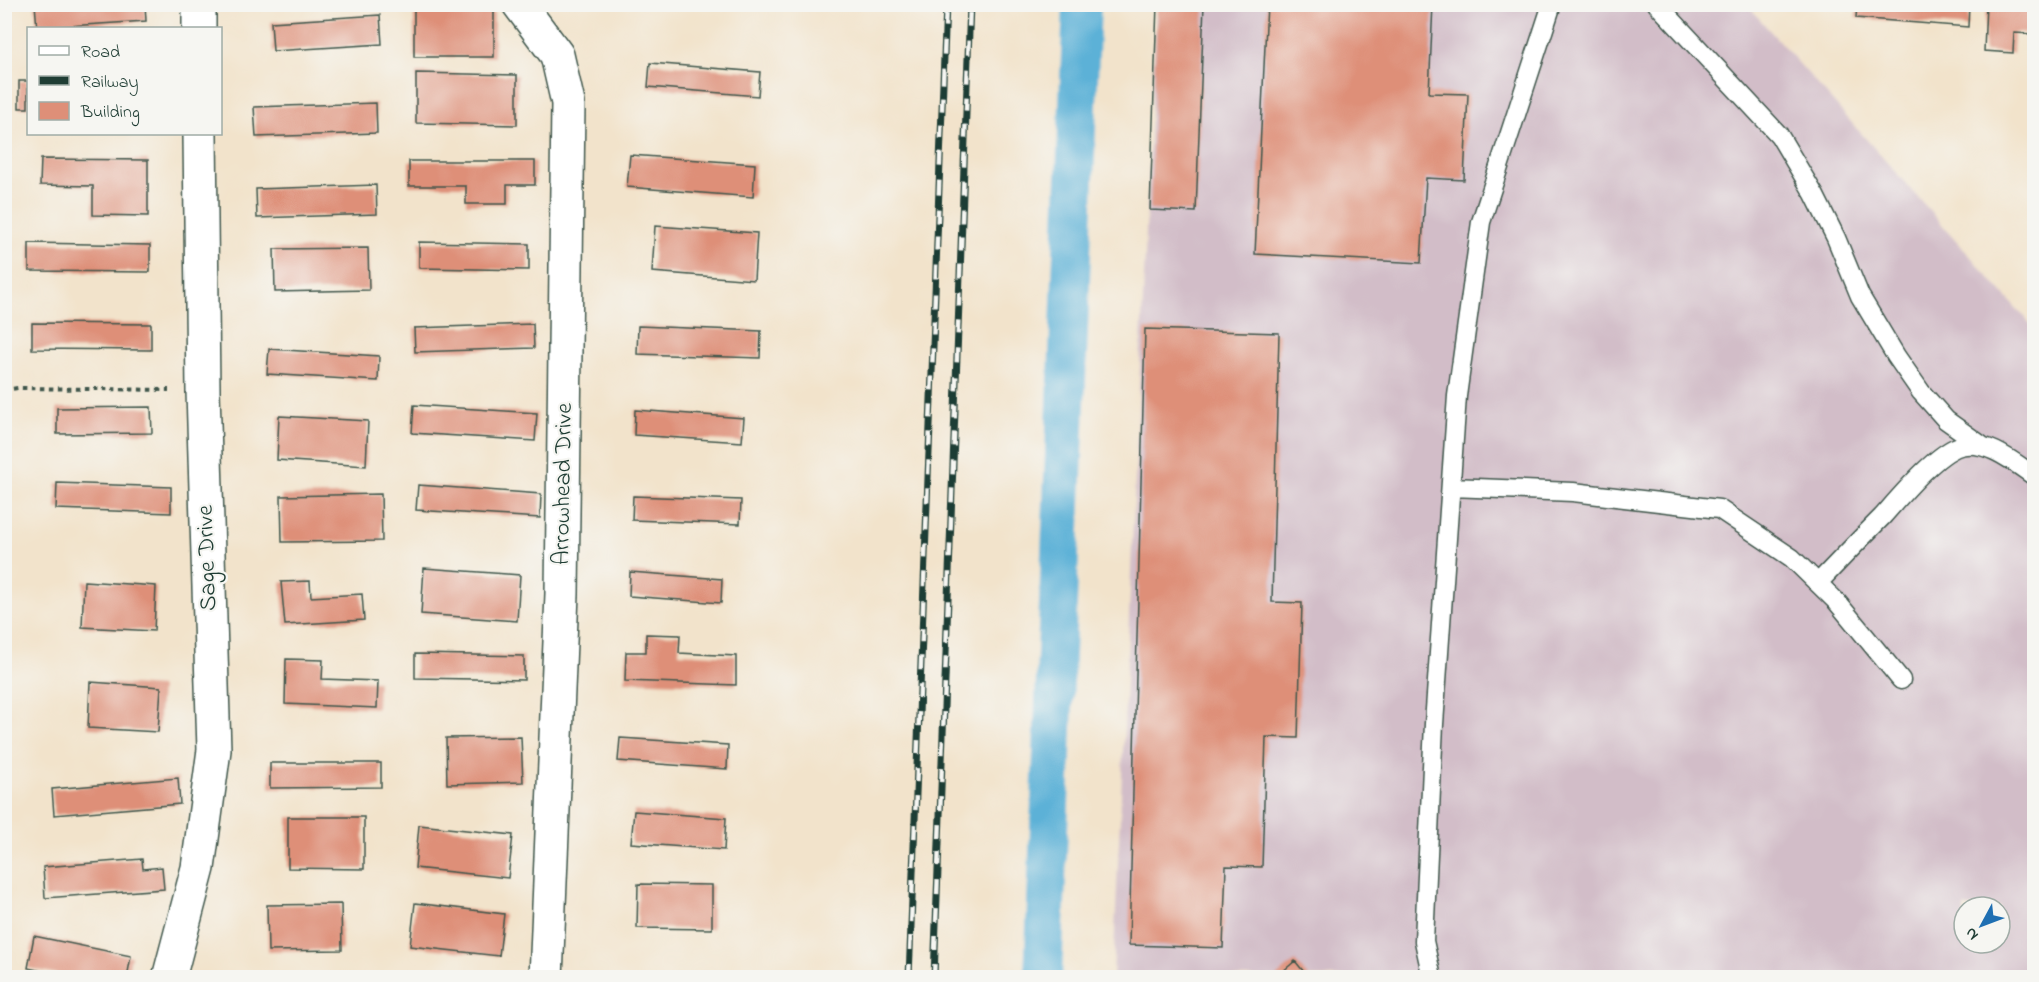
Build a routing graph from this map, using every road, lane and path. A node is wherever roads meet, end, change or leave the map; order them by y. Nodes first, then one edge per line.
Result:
1 (199, 4) edge
2 (519, 4) edge
3 (1552, 4) edge
4 (1657, 4) edge
5 (199, 27) edge
6 (200, 135) edge
7 (4, 390) edge
8 (203, 391) junction
9 (1981, 445) junction
10 (2034, 476) edge
11 (1451, 488) junction
12 (1818, 583) junction
13 (1900, 680) dead end
14 (169, 978) edge
15 (546, 978) edge
16 (1432, 978) edge

1 - 5 street
2 - 15 street, Arrowhead Drive
3 - 11 lane
4 - 9 lane
6 - 8 street, Sage Drive
7 - 8 path
8 - 14 street, Sage Drive
9 - 10 lane
9 - 12 lane
11 - 12 lane
11 - 16 lane
12 - 13 lane

